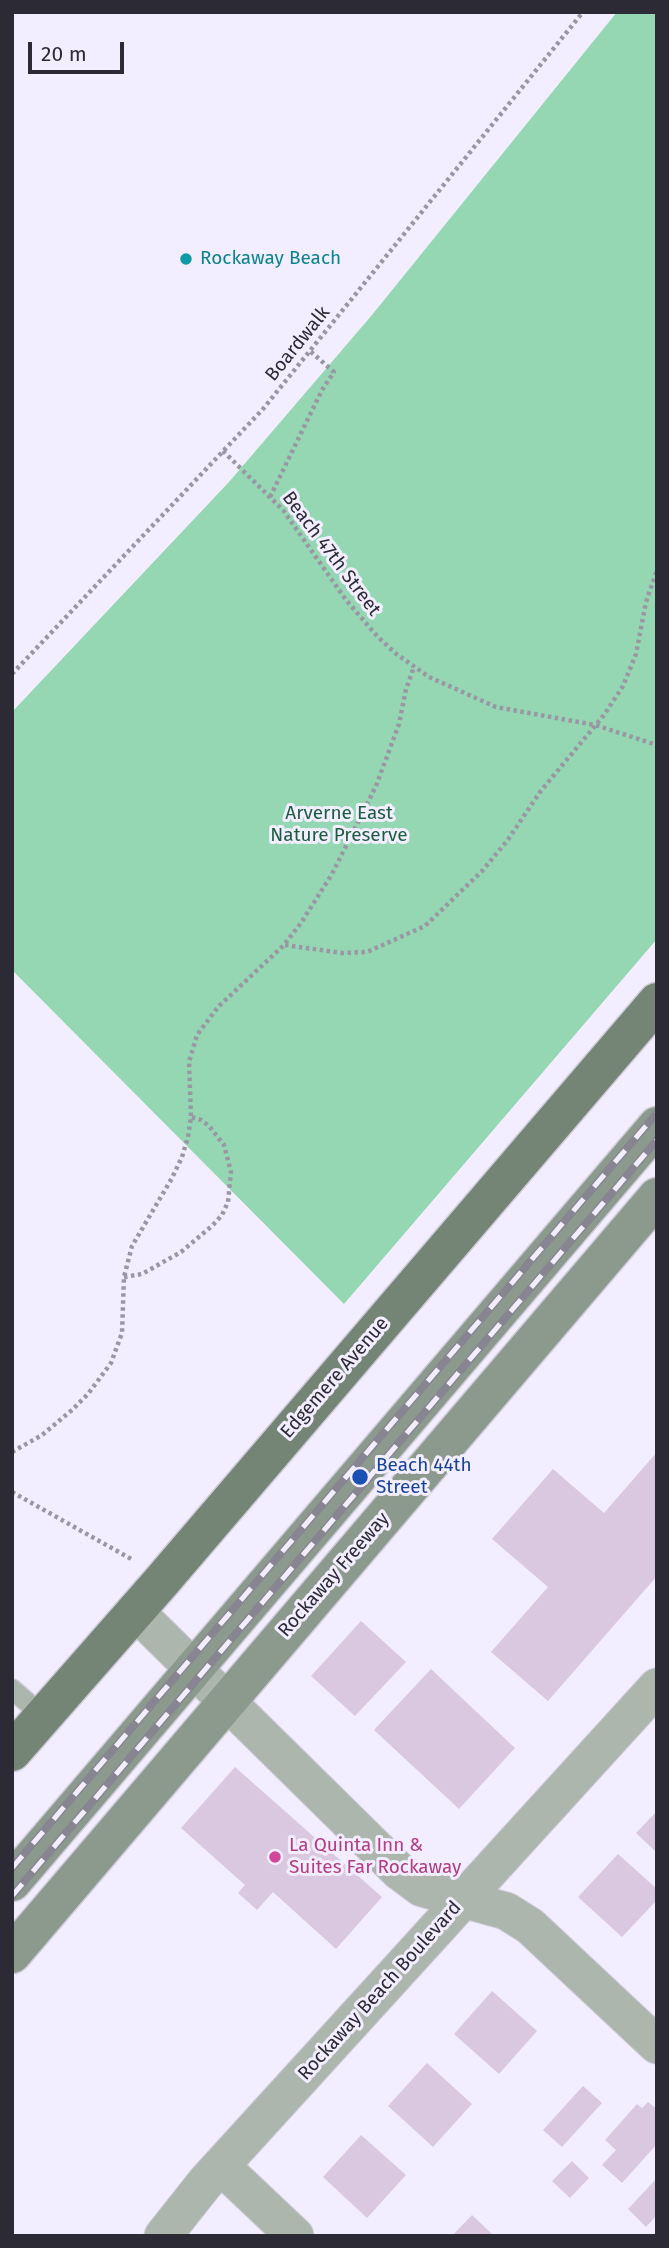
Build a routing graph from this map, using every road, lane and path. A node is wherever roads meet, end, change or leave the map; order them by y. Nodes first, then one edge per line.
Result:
1 (583, 12) edge
2 (310, 351) junction
3 (223, 452) junction
4 (270, 497) junction
5 (657, 570) edge
6 (414, 667) junction
7 (12, 674) edge
8 (595, 725) junction
9 (657, 745) edge
10 (284, 945) junction
11 (657, 1002) edge
12 (191, 1117) junction
13 (657, 1126) edge
14 (657, 1197) edge
15 (124, 1277) junction
16 (12, 1452) edge
17 (12, 1492) edge
18 (137, 1563) dead end
19 (135, 1611) junction
20 (194, 1670) junction
21 (657, 1687) edge
22 (12, 1689) edge
23 (226, 1702) junction
24 (43, 1716) junction
25 (12, 1752) edge
26 (12, 1882) edge
27 (463, 1899) junction
28 (12, 1954) edge
29 (657, 2045) edge
30 (220, 2166) junction
31 (163, 2236) edge
32 (295, 2236) edge

1 - 2 path, Boardwalk
2 - 3 path, Boardwalk
2 - 4 path
3 - 4 path, Beach 47th Street
3 - 7 path, Boardwalk
4 - 6 path, Beach 47th Street
5 - 8 path
6 - 8 path, Beach 47th Street
6 - 10 path
8 - 9 path, Beach 47th Street
8 - 10 path
10 - 12 path
11 - 19 main road, Edgemere Avenue
12 - 15 path
12 - 15 path
13 - 20 street
14 - 23 street, Rockaway Freeway
15 - 16 path
17 - 18 path
19 - 20 street
19 - 24 main road, Edgemere Avenue
20 - 23 street
20 - 26 street
21 - 27 street, Rockaway Beach Boulevard
22 - 24 lane
23 - 27 street
23 - 28 street, Rockaway Freeway
24 - 25 main road, Edgemere Avenue
27 - 29 street
27 - 30 street, Rockaway Beach Boulevard
30 - 31 street, Rockaway Beach Boulevard
30 - 32 street

